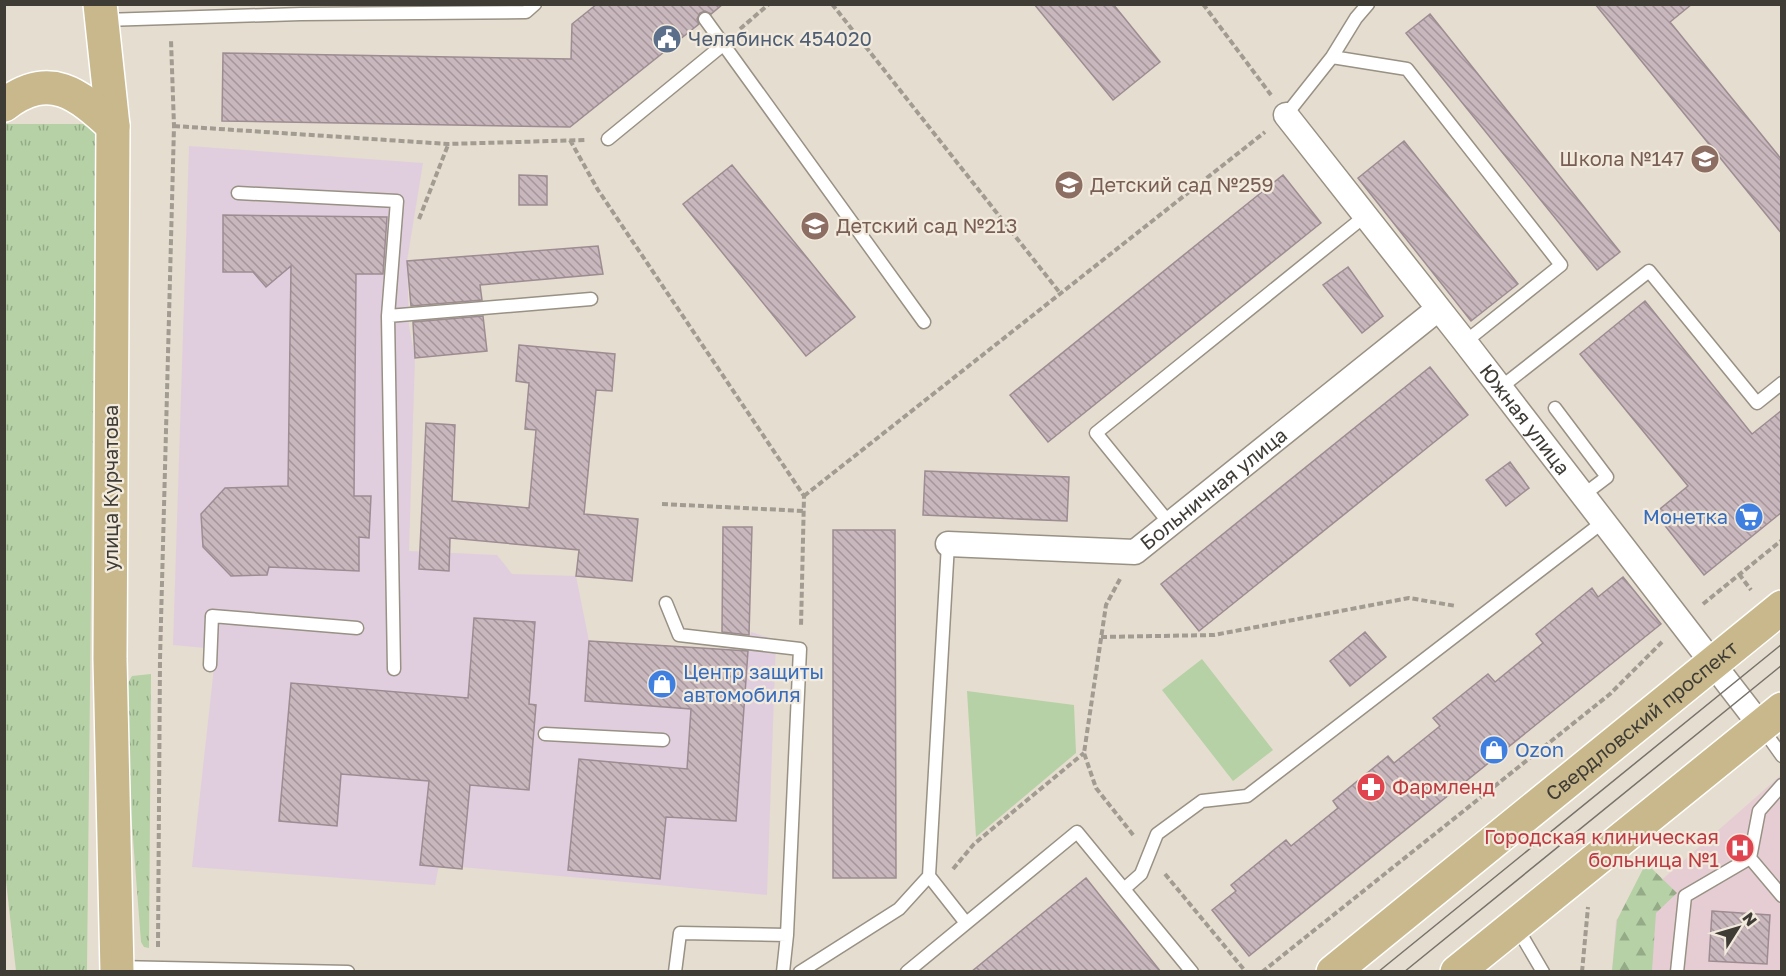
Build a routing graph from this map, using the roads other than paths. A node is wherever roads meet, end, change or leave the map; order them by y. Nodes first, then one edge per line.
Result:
1 (535, 4) edge
2 (1368, 4) edge
3 (301, 9) edge
4 (443, 9) edge
5 (101, 12) edge
6 (705, 19) dead end
7 (724, 44) junction
8 (1332, 57) junction
9 (4, 105) edge
10 (1286, 115) joint
11 (113, 126) junction
12 (608, 139) road end
13 (238, 193) dead end
14 (1365, 216) junction
15 (591, 299) dead end
16 (1438, 309) junction
17 (388, 316) junction
18 (924, 322) dead end
19 (1465, 342) junction
20 (1782, 383) edge
21 (1500, 388) junction
22 (1555, 408) dead end
23 (1582, 496) junction
24 (1602, 522) junction
25 (1170, 524) junction
26 (948, 544) joint
27 (666, 603) dead end
28 (1782, 607) edge
29 (357, 627) dead end
30 (1712, 663) junction
31 (210, 665) dead end
32 (394, 669) dead end
33 (1771, 718) edge
34 (544, 734) dead end
35 (663, 740) dead end
36 (1782, 756) edge
37 (1782, 785) edge
38 (1750, 858) junction
39 (929, 876) junction
40 (1124, 889) junction
41 (1782, 896) edge
42 (966, 923) junction
43 (1515, 925) junction
44 (787, 935) junction
45 (116, 969) edge
46 (348, 972) edge
47 (675, 972) edge
48 (783, 972) edge
49 (800, 972) edge
50 (907, 972) edge
51 (1192, 972) edge
52 (1333, 972) edge
53 (1457, 972) edge
54 (1543, 972) edge
55 (1677, 972) edge

1 - 4 lane
2 - 8 lane
3 - 4 lane
3 - 5 lane
5 - 11 main road, улица Курчатова
6 - 7 lane
7 - 12 lane
7 - 18 lane
8 - 10 lane
8 - 19 lane
9 - 11 main road
10 - 14 street, Южная улица
11 - 45 main road, улица Курчатова
13 - 17 lane
14 - 16 street, Южная улица
14 - 25 lane
15 - 17 lane
16 - 19 street, Южная улица
16 - 25 street, Больничная улица
17 - 32 lane
19 - 21 street, Южная улица
20 - 21 lane
21 - 23 street, Южная улица
22 - 23 lane
23 - 24 street, Южная улица
24 - 30 street, Южная улица
24 - 40 lane
25 - 26 street, Больничная улица
26 - 39 lane
27 - 44 lane
28 - 30 main road, Свердловский проспект
29 - 31 lane
30 - 33 street, Южная улица
30 - 52 main road, Свердловский проспект
33 - 36 lane
33 - 43 main road
34 - 35 lane
37 - 38 lane
38 - 41 lane
38 - 55 lane
39 - 42 lane
39 - 49 lane
40 - 42 lane
40 - 51 lane
42 - 50 lane
43 - 53 main road
43 - 54 lane
44 - 47 lane
44 - 48 lane
45 - 46 lane

